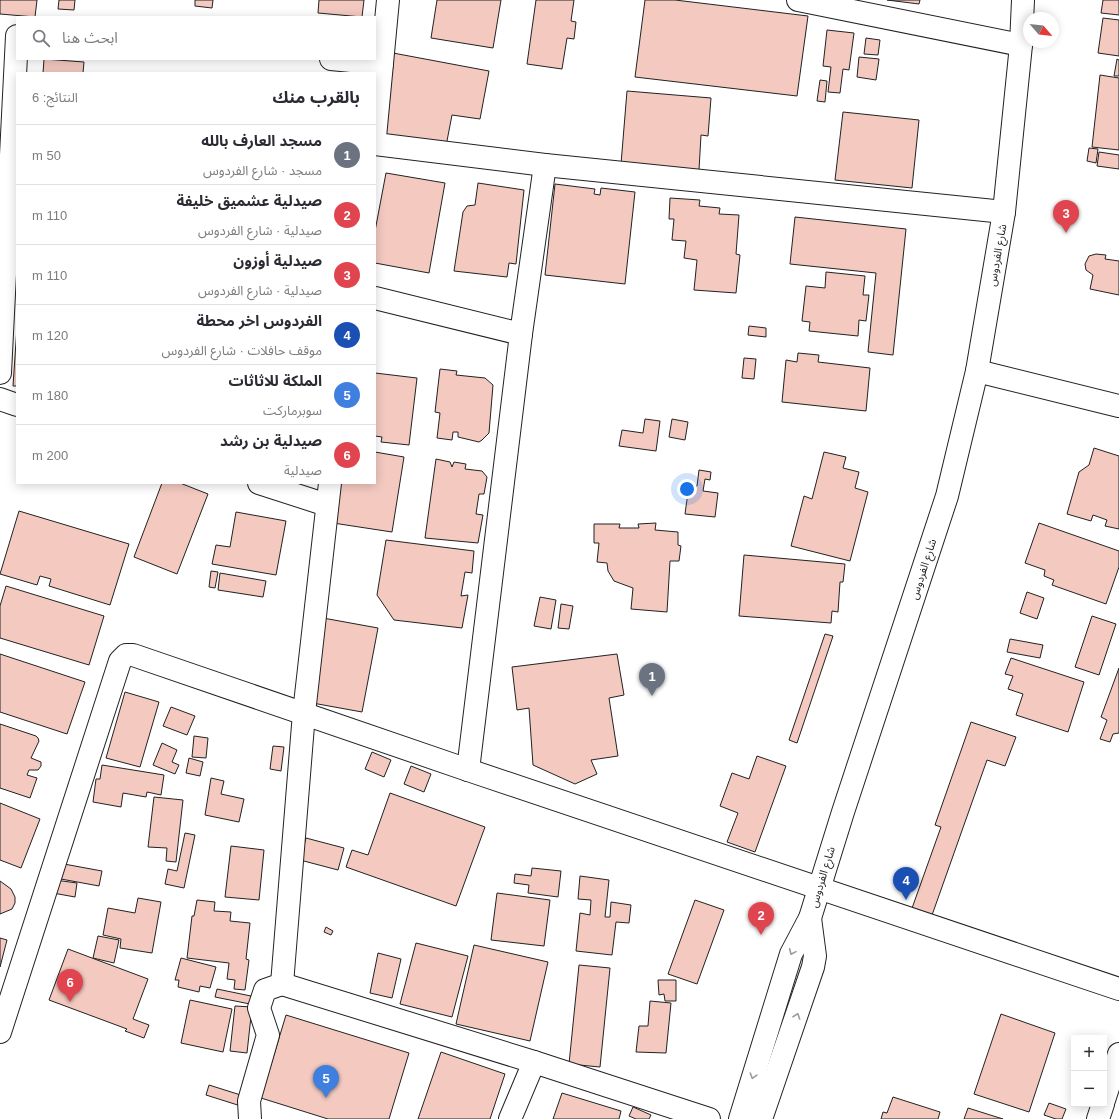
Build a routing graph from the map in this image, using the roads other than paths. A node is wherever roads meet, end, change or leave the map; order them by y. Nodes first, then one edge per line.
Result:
1 (388, 0) edge
2 (1023, 0) edge
3 (811, 1) edge
4 (0, 29) edge
5 (16, 31) edge
6 (1021, 45) junction
7 (16, 56) edge
8 (341, 60) edge
9 (382, 64) junction
10 (376, 127) edge
11 (376, 144) edge
12 (545, 165) junction
13 (1004, 212) junction
14 (376, 298) edge
15 (521, 334) junction
16 (977, 371) junction
17 (0, 373) edge
18 (0, 399) edge
19 (16, 405) edge
20 (1119, 406) edge
21 (262, 484) edge
22 (330, 484) edge
23 (327, 505) junction
24 (304, 713) junction
25 (468, 770) junction
26 (818, 889) junction
27 (810, 918) junction
28 (282, 984) junction
29 (1119, 989) edge
30 (0, 1032) edge
31 (788, 1043) junction
32 (1119, 1054) edge
33 (534, 1062) junction
34 (1108, 1098) edge
35 (250, 1119) edge
36 (510, 1119) edge
37 (708, 1119) edge
38 (740, 1119) edge
39 (761, 1119) edge
40 (771, 1119) edge
41 (1098, 1119) edge

1 - 9 street
2 - 6 street, شارع الفردوس
3 - 6 street
4 - 5 street
6 - 13 street, شارع الفردوس
7 - 17 street
8 - 9 street
9 - 10 street
11 - 12 street
12 - 13 street
12 - 15 street
13 - 16 street, شارع الفردوس
14 - 15 street
15 - 25 street
16 - 20 street
16 - 26 street, شارع الفردوس
18 - 19 street
21 - 23 street
22 - 23 street
23 - 24 street
24 - 25 street
24 - 28 street
24 - 30 street
25 - 26 street
26 - 27 street, شارع الفردوس
26 - 29 street
31 -> 27 street
27 -> 38 street, شارع الفردوس
28 - 33 street
28 - 35 street
31 - 39 street
31 - 40 street
32 - 34 street
33 - 36 street
33 - 37 street
34 - 41 street

